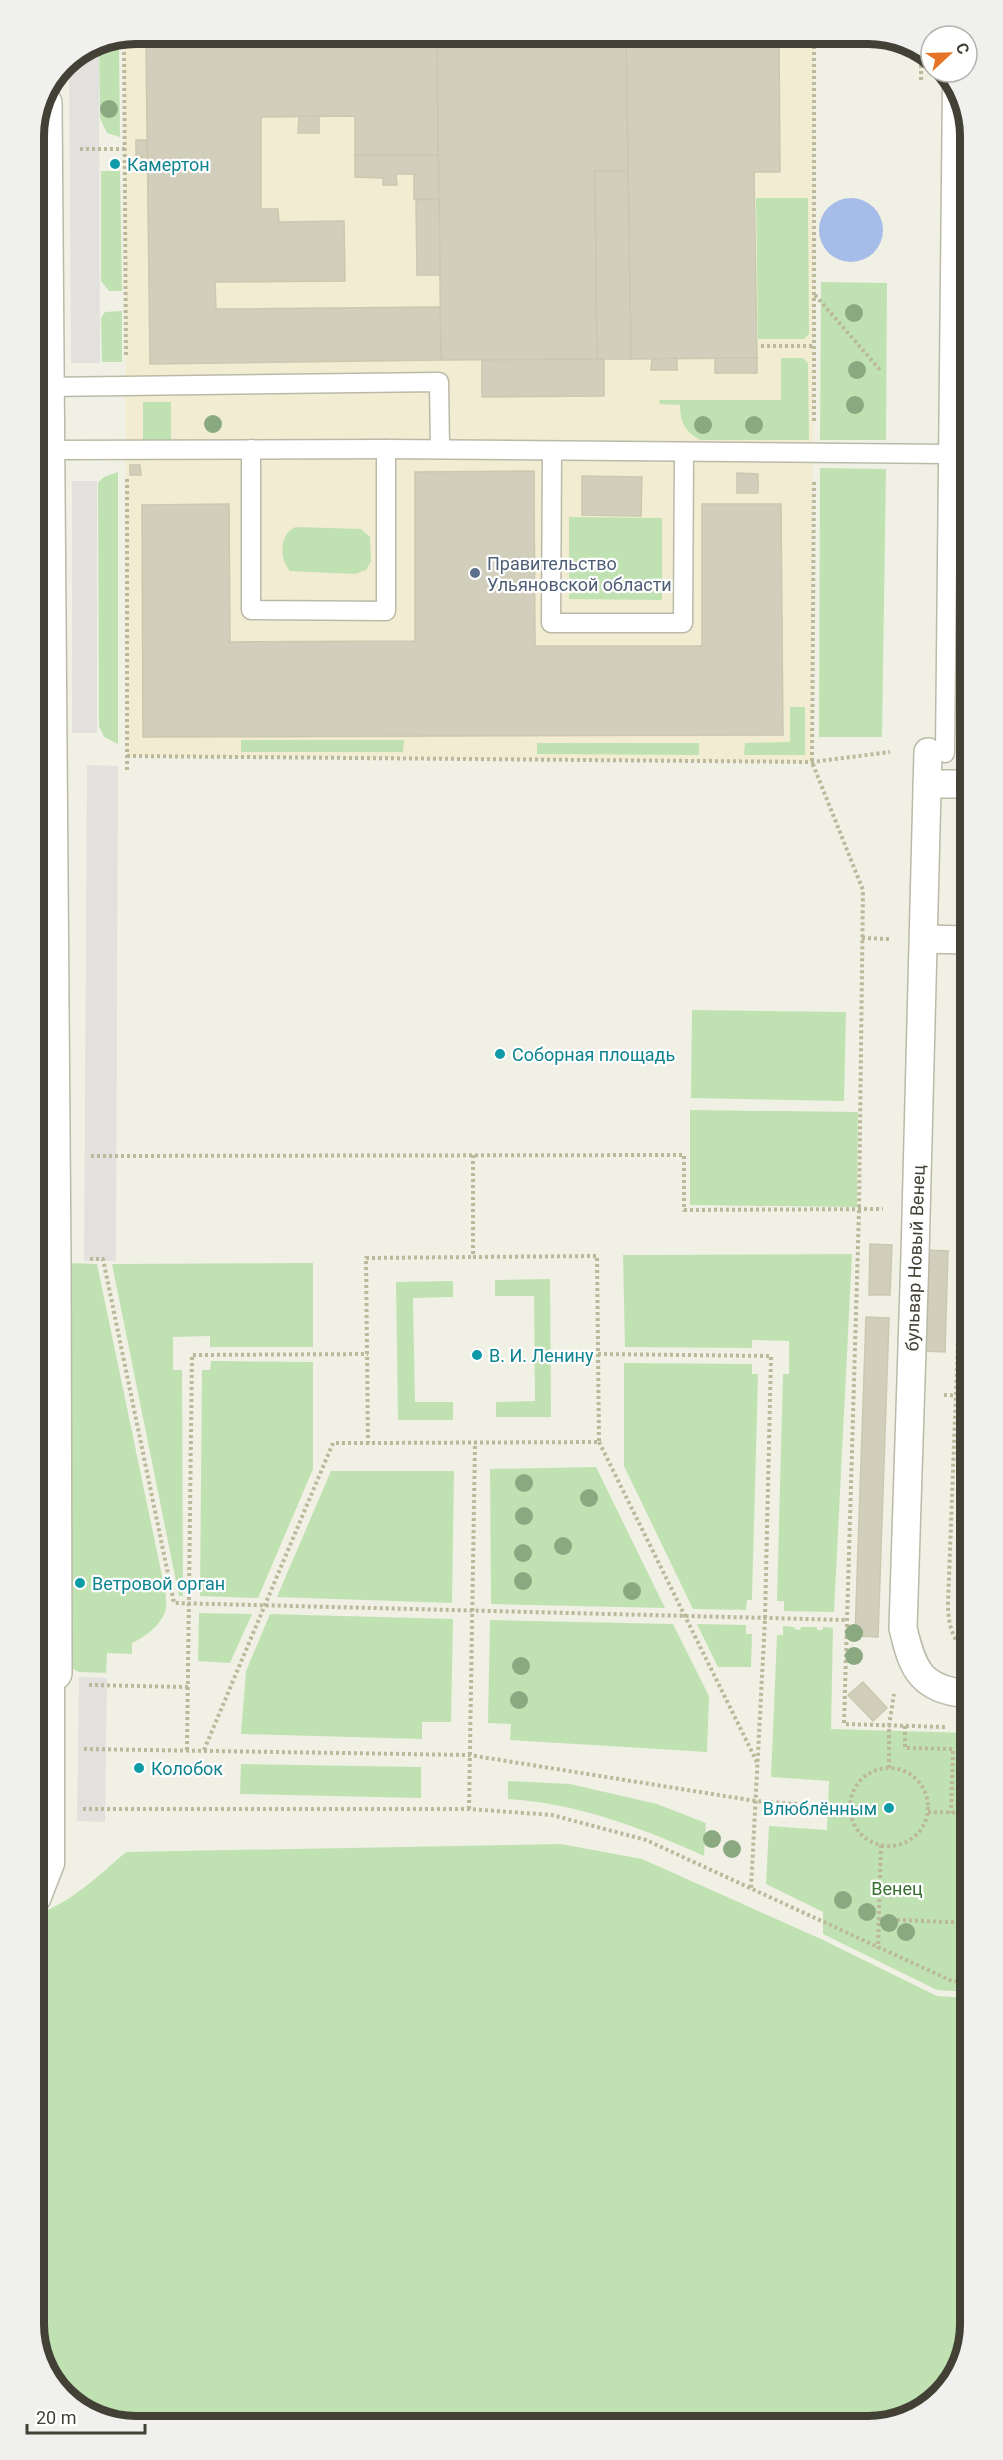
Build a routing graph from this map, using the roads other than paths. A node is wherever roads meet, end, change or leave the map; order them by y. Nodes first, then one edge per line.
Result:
1 (952, 99) edge
2 (45, 117) edge
3 (47, 387) junction
4 (251, 449) junction
5 (386, 449) junction
6 (440, 449) junction
7 (48, 450) junction
8 (552, 451) junction
9 (684, 453) junction
10 (949, 454) junction
11 (937, 753) joint
12 (927, 784) junction
13 (959, 784) edge
14 (44, 788) edge
15 (44, 901) edge
16 (924, 939) junction
17 (959, 940) edge
18 (45, 1203) edge
19 (55, 1678) joint
20 (959, 1692) edge
21 (44, 1892) edge

1 - 10 lane
2 - 3 street
3 - 6 lane
3 - 7 street
4 - 5 lane
4 - 5 lane
4 - 7 lane
5 - 6 lane
6 - 8 lane
7 - 14 street
8 - 9 lane
8 - 9 lane
9 - 10 lane
10 - 11 lane
11 - 12 street, бульвар Новый Венец
12 - 13 street
12 - 16 street, бульвар Новый Венец
15 - 18 street
16 - 17 street
16 - 20 street, бульвар Новый Венец
18 - 19 street
19 - 21 lane

